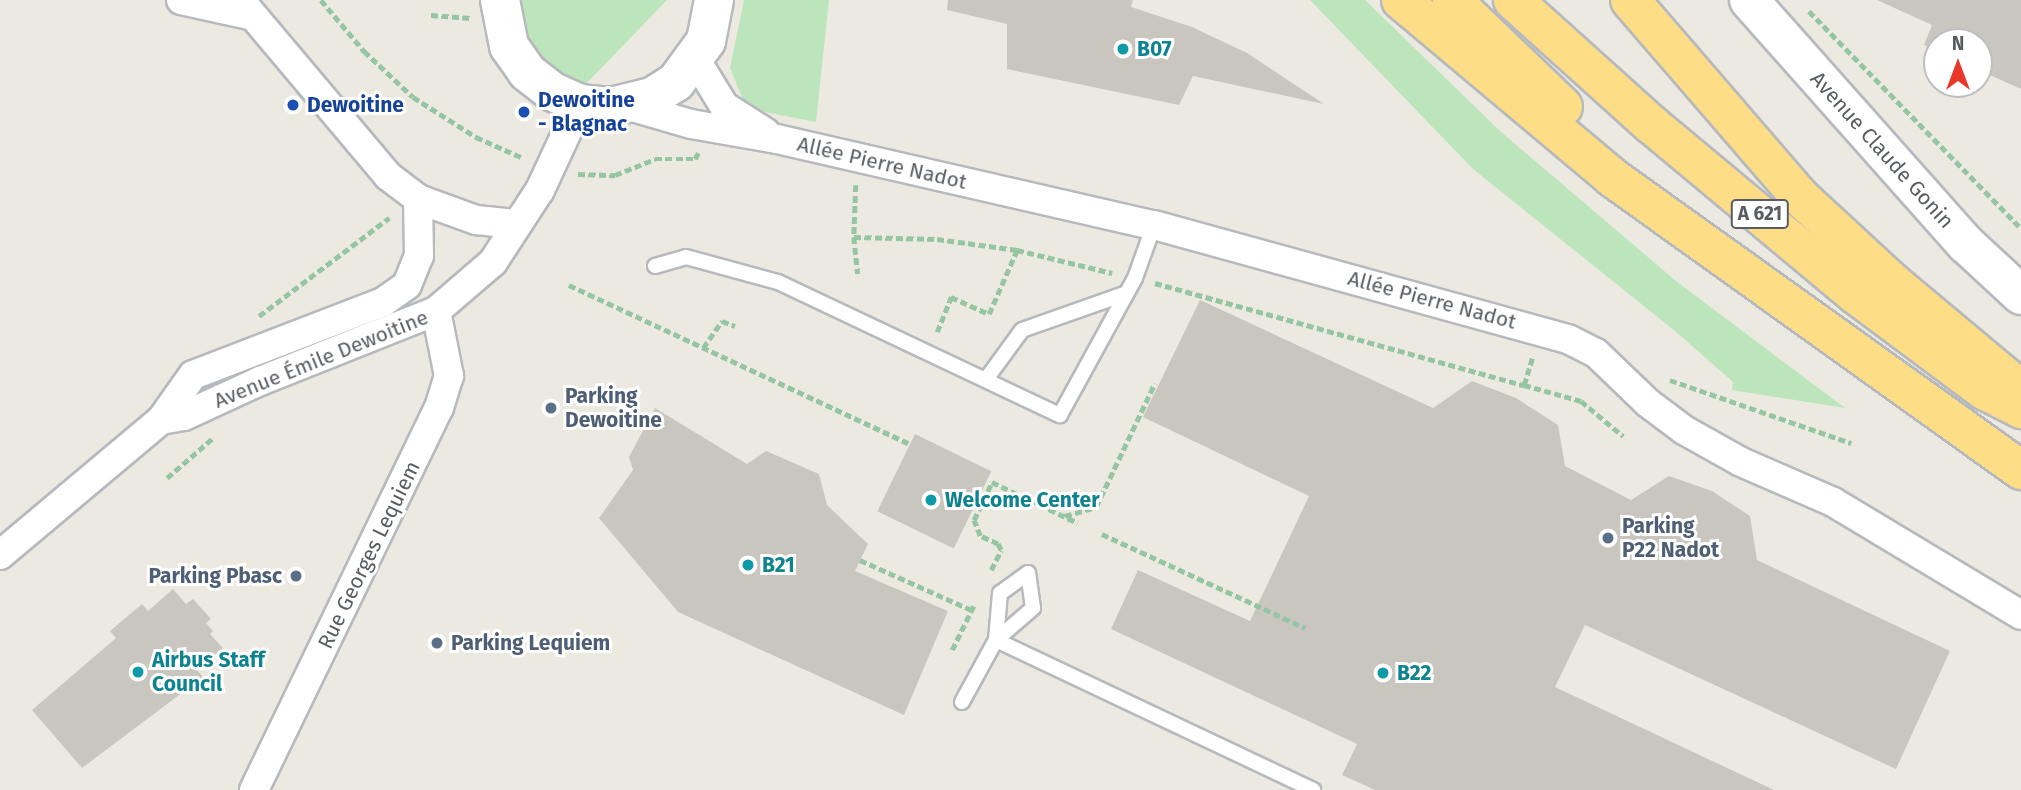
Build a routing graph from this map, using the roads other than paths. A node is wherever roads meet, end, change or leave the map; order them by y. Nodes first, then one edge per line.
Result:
1 (181, 0) edge
2 (500, 0) edge
3 (714, 0) edge
4 (1401, 0) edge
5 (1452, 0) edge
6 (1513, 0) edge
7 (1630, 0) edge
8 (1749, 0) edge
9 (244, 8) edge
10 (696, 60) junction
11 (580, 104) junction
12 (626, 105) junction
13 (777, 139) junction
14 (418, 198) junction
15 (516, 224) junction
16 (1154, 225) junction
17 (654, 266) dead end
18 (1124, 295) junction
19 (2021, 295) edge
20 (1792, 305) junction
21 (436, 311) junction
22 (987, 378) junction
23 (2021, 390) edge
24 (2021, 410) edge
25 (161, 420) junction
26 (2021, 470) edge
27 (0, 555) edge
28 (2021, 615) edge
29 (962, 702) dead end
30 (254, 790) edge
31 (1313, 790) edge

1 - 9 street
2 - 11 main road
3 - 10 main road
4 - 20 highway
5 - 20 highway, A 621
6 - 24 highway, A 621
7 - 23 highway
8 - 19 main road, Avenue Claude Gonin
9 - 14 street
10 - 12 main road
10 - 13 street, Allée Pierre Nadot
11 - 12 main road
11 - 15 street, Avenue Émile Dewoitine
12 - 13 street, Allée Pierre Nadot
13 - 16 street, Allée Pierre Nadot
14 - 15 street
14 - 25 street, Avenue Émile Dewoitine
15 - 21 street, Avenue Émile Dewoitine
16 - 18 lane
16 - 28 street, Allée Pierre Nadot
17 - 22 lane
18 - 22 lane
18 - 22 lane
20 - 26 highway, A 621
21 - 25 street, Avenue Émile Dewoitine
21 - 30 street, Rue Georges Lequiem
25 - 27 street, Avenue Émile Dewoitine
29 - 31 lane

